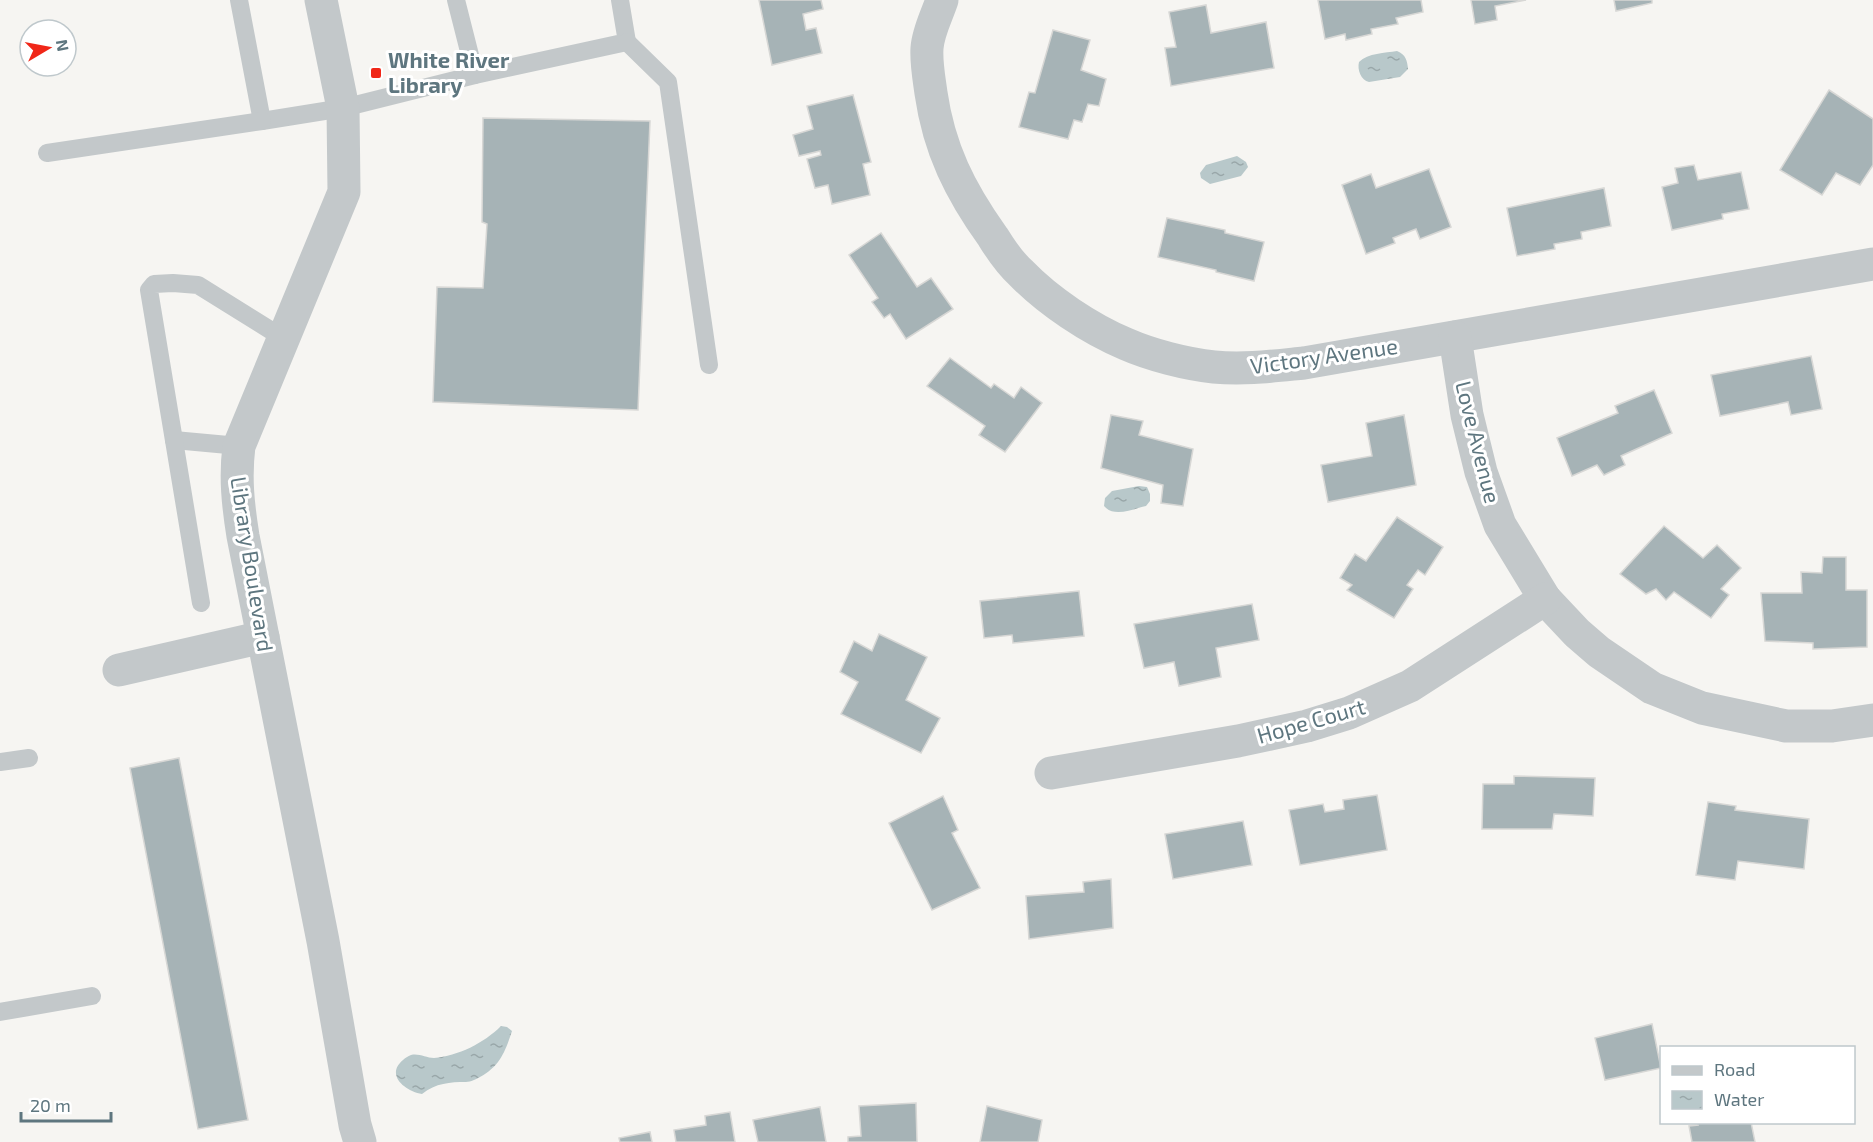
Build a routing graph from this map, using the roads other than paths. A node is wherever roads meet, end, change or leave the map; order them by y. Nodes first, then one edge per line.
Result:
1 (239, 0) edge
2 (321, 0) edge
3 (456, 0) edge
4 (620, 0) edge
5 (942, 0) edge
6 (627, 42) junction
7 (475, 75) junction
8 (343, 108) junction
9 (262, 121) junction
10 (47, 153) dead end
11 (1873, 264) edge
12 (1455, 337) junction
13 (283, 338) junction
14 (709, 365) dead end
15 (174, 440) junction
16 (239, 446) junction
17 (1545, 599) junction
18 (201, 603) dead end
19 (262, 637) junction
20 (119, 670) dead end
21 (1873, 721) edge
22 (29, 758) dead end
23 (0, 762) edge
24 (1051, 773) dead end
25 (92, 996) dead end
26 (0, 1012) edge
27 (360, 1142) edge

1 - 9 lane
2 - 8 street, Library Boulevard
3 - 7 lane
4 - 6 lane
5 - 12 street, Victory Avenue
6 - 7 lane
6 - 14 lane
7 - 8 lane
8 - 9 lane
8 - 13 street, Library Boulevard
9 - 10 lane
11 - 12 street, Victory Avenue
12 - 17 street, Love Avenue
13 - 15 lane
13 - 16 street, Library Boulevard
15 - 16 lane
15 - 18 lane
16 - 19 street, Library Boulevard
17 - 21 street, Love Avenue
17 - 24 street, Hope Court
19 - 20 street
19 - 27 street, Library Boulevard
22 - 23 lane
25 - 26 lane

